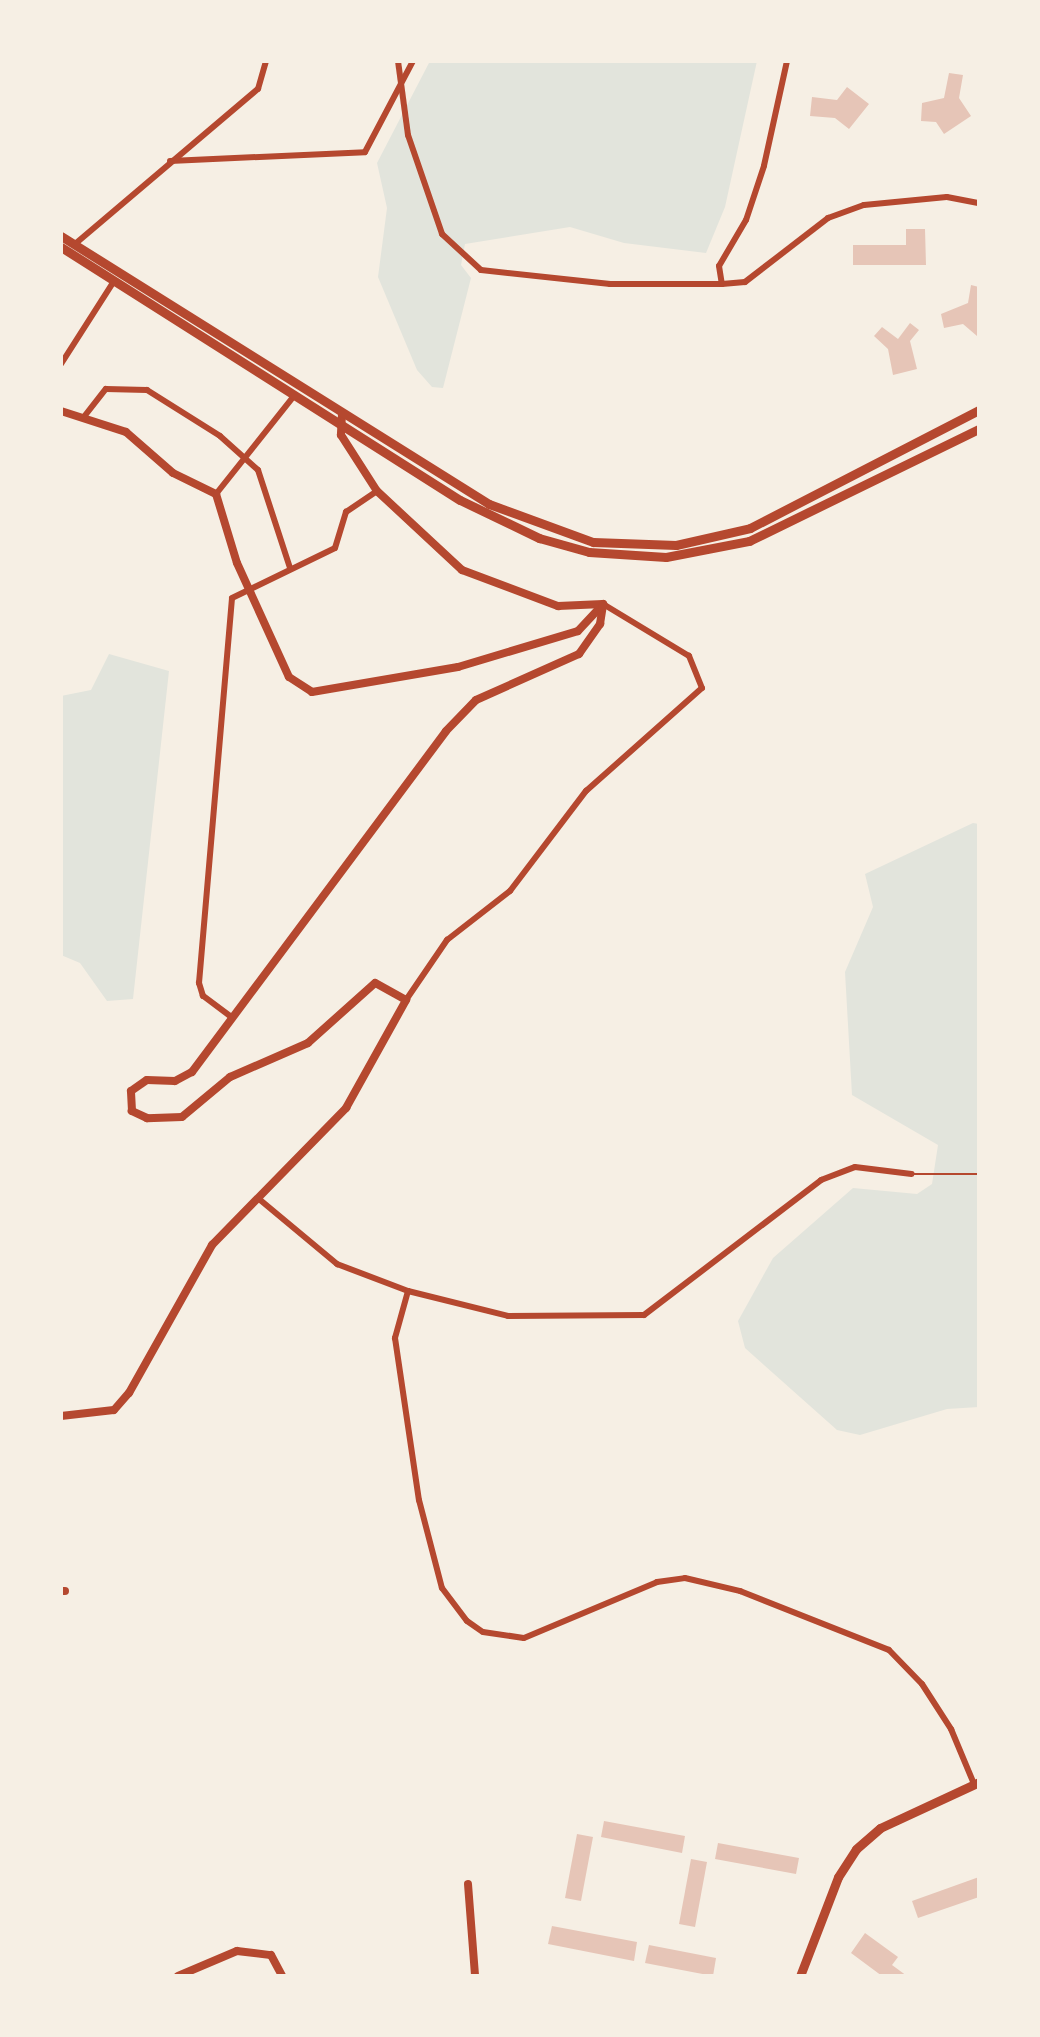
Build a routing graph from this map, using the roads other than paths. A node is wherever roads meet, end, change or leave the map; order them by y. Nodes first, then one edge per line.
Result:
1 (266, 61) edge
2 (398, 61) edge
3 (413, 61) edge
4 (787, 61) edge
5 (398, 97) junction
6 (170, 161) junction
7 (979, 203) edge
8 (61, 236) edge
9 (75, 244) junction
10 (61, 247) edge
11 (114, 281) junction
12 (722, 284) junction
13 (61, 364) edge
14 (294, 396) junction
15 (979, 410) edge
16 (61, 411) edge
17 (83, 418) junction
18 (340, 418) junction
19 (979, 429) edge
20 (246, 458) junction
21 (377, 491) junction
22 (216, 494) junction
23 (290, 568) junction
24 (249, 589) junction
25 (603, 604) junction
26 (406, 1000) junction
27 (230, 1016) junction
28 (912, 1174) joint
29 (979, 1174) edge
30 (259, 1199) junction
31 (408, 1291) junction
32 (61, 1416) edge
33 (976, 1783) edge
34 (468, 1884) dead end
35 (178, 1976) edge
36 (282, 1976) edge
37 (475, 1976) edge
38 (800, 1976) edge

1 - 6 street
2 - 5 street
3 - 5 street
4 - 12 street
5 - 6 street
5 - 12 street
6 - 9 street
7 - 12 street
8 - 9 main road
9 - 18 main road
10 - 11 main road
11 - 13 street
11 - 14 main road
14 - 18 main road
14 - 20 street
15 - 18 main road
16 - 17 street
17 - 20 street
17 - 22 street
18 - 19 main road
18 - 21 street
20 - 22 street
20 - 23 street
21 - 23 street
21 - 25 street
22 - 24 street
23 - 24 street
24 - 25 street
24 - 27 street
25 - 26 street
25 - 27 street
26 - 27 street
26 - 30 street
28 - 29 lane
28 - 31 street
30 - 31 street
30 - 32 street
31 - 33 street
33 - 38 main road
34 - 37 street
35 - 36 street

